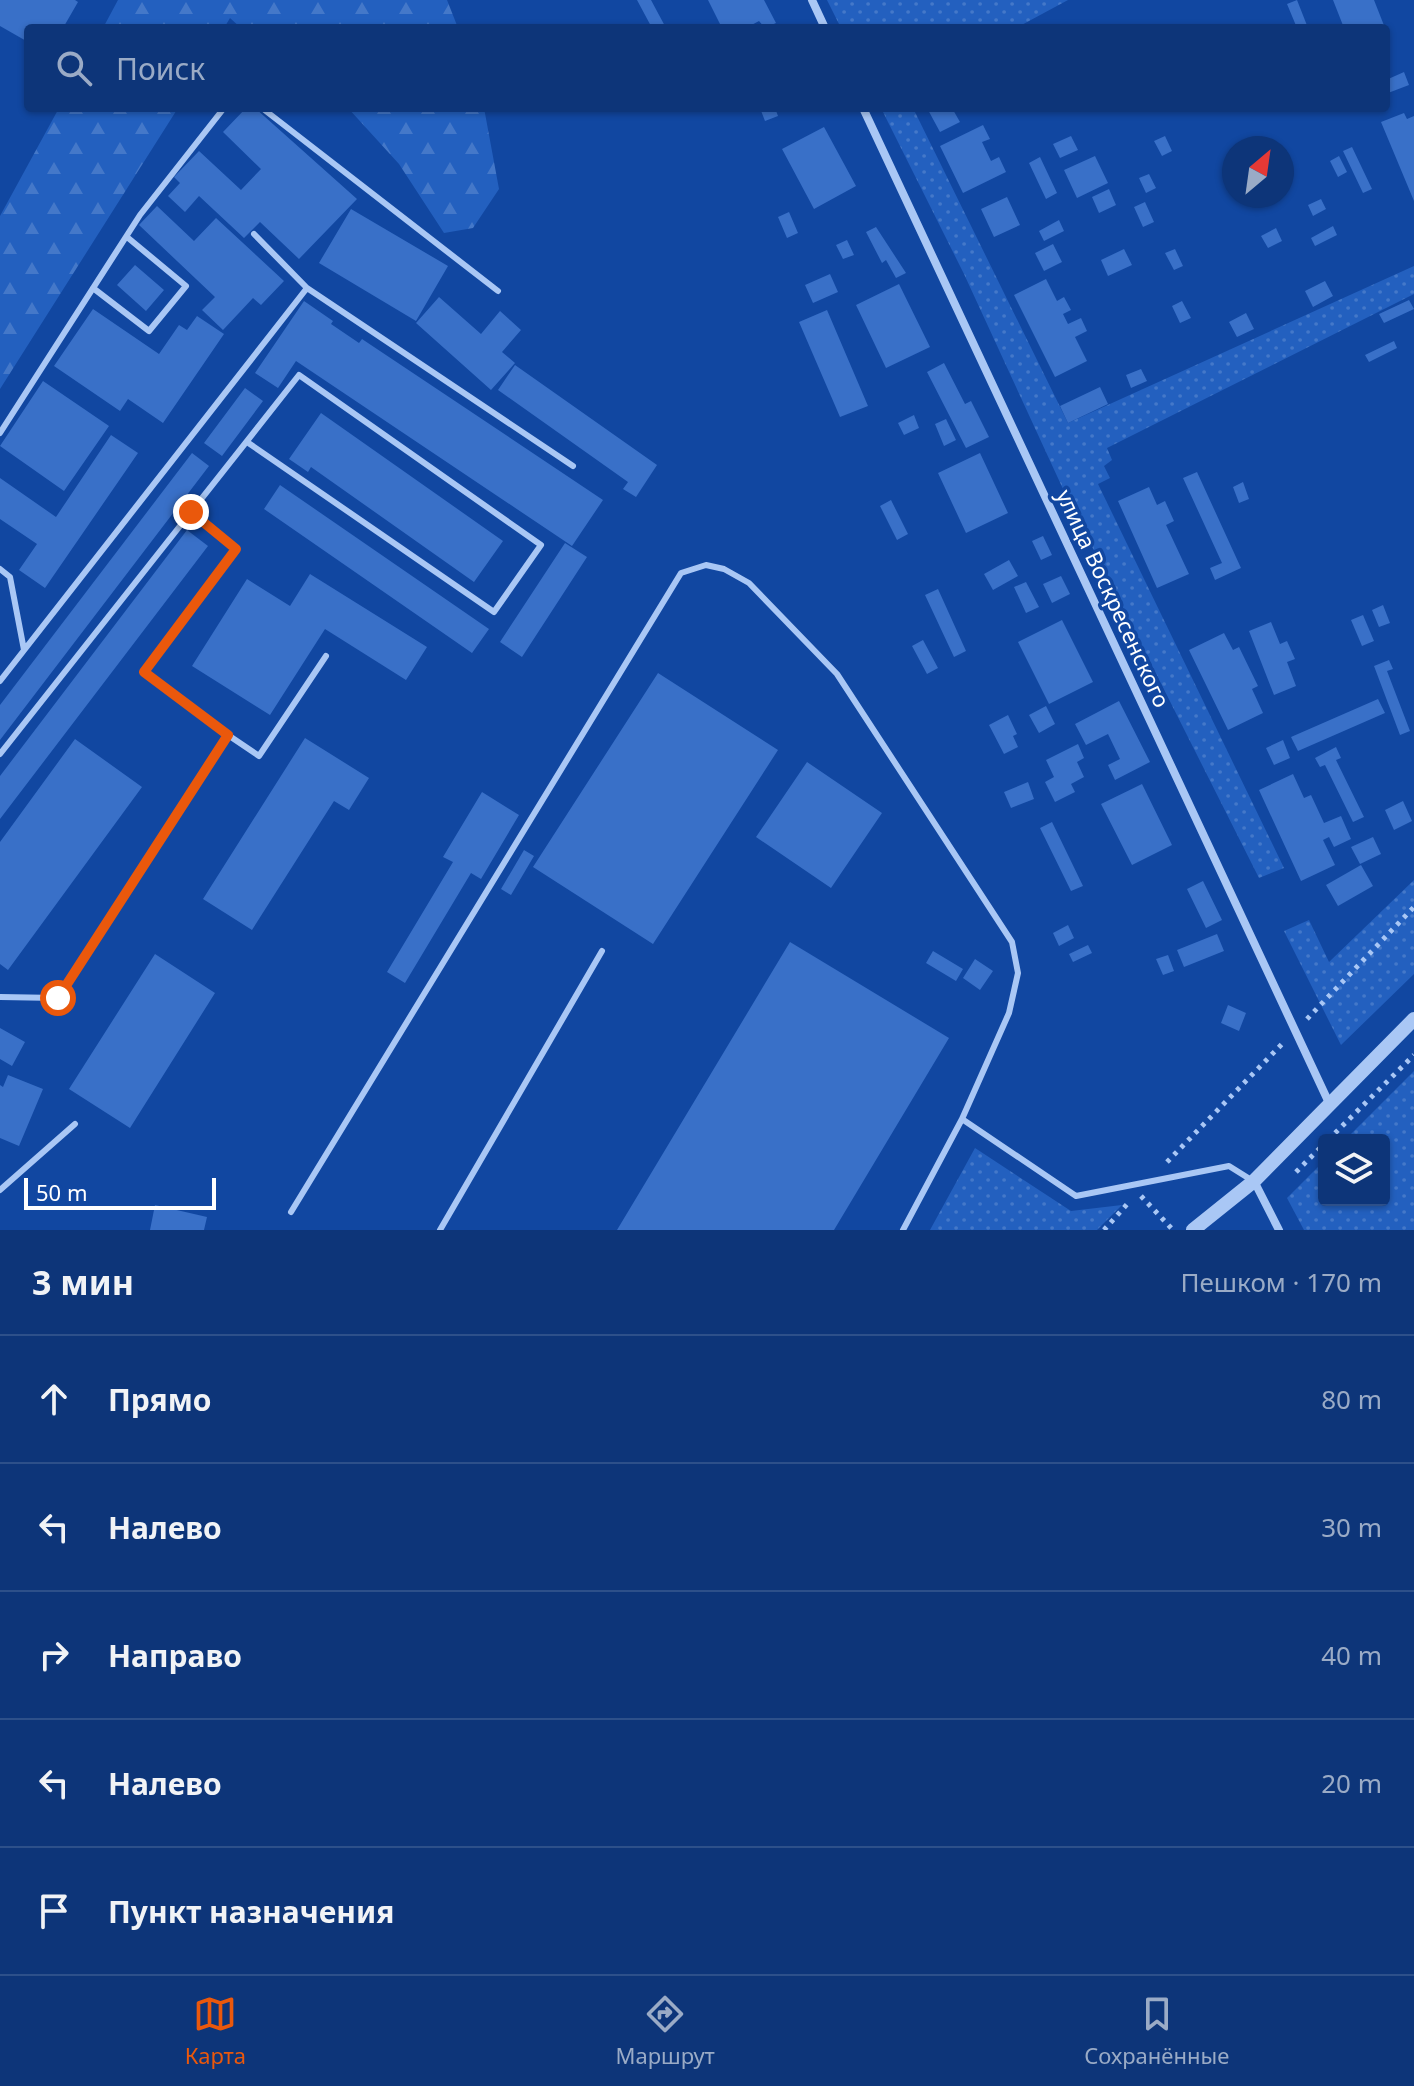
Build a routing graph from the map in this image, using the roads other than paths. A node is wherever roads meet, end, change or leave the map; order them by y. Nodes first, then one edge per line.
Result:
1 (812, 0) edge
2 (823, 24) edge
3 (221, 112) edge
4 (267, 112) edge
5 (865, 112) edge
6 (254, 234) dead end
7 (127, 237) junction
8 (93, 288) junction
9 (307, 288) junction
10 (498, 291) dead end
11 (0, 433) edge
12 (247, 442) junction
13 (573, 466) dead end
14 (191, 512) junction
15 (0, 569) edge
16 (24, 650) junction
17 (326, 656) dead end
18 (0, 681) edge
19 (228, 735) junction
20 (0, 754) edge
21 (602, 951) dead end
22 (0, 997) edge
23 (1414, 1019) edge
24 (1330, 1105) junction
25 (962, 1119) junction
26 (75, 1124) dead end
27 (1254, 1181) junction
28 (0, 1190) edge
29 (291, 1212) dead end
30 (440, 1230) edge
31 (903, 1230) edge
32 (1193, 1230) edge
33 (1279, 1230) edge

1 - 2 street
3 - 7 lane
4 - 10 lane
5 - 24 street, улица Воскресенского
6 - 9 lane
7 - 8 lane
7 - 8 lane
8 - 11 lane
9 - 13 lane
9 - 16 lane
12 - 12 lane
12 - 14 lane
14 - 19 lane
14 - 20 lane
15 - 16 lane
16 - 18 lane
17 - 19 lane
19 - 22 lane
21 - 30 lane
23 - 24 street
24 - 27 street
25 - 27 lane
25 - 29 lane
25 - 31 lane
26 - 28 lane
27 - 32 street
27 - 33 street

